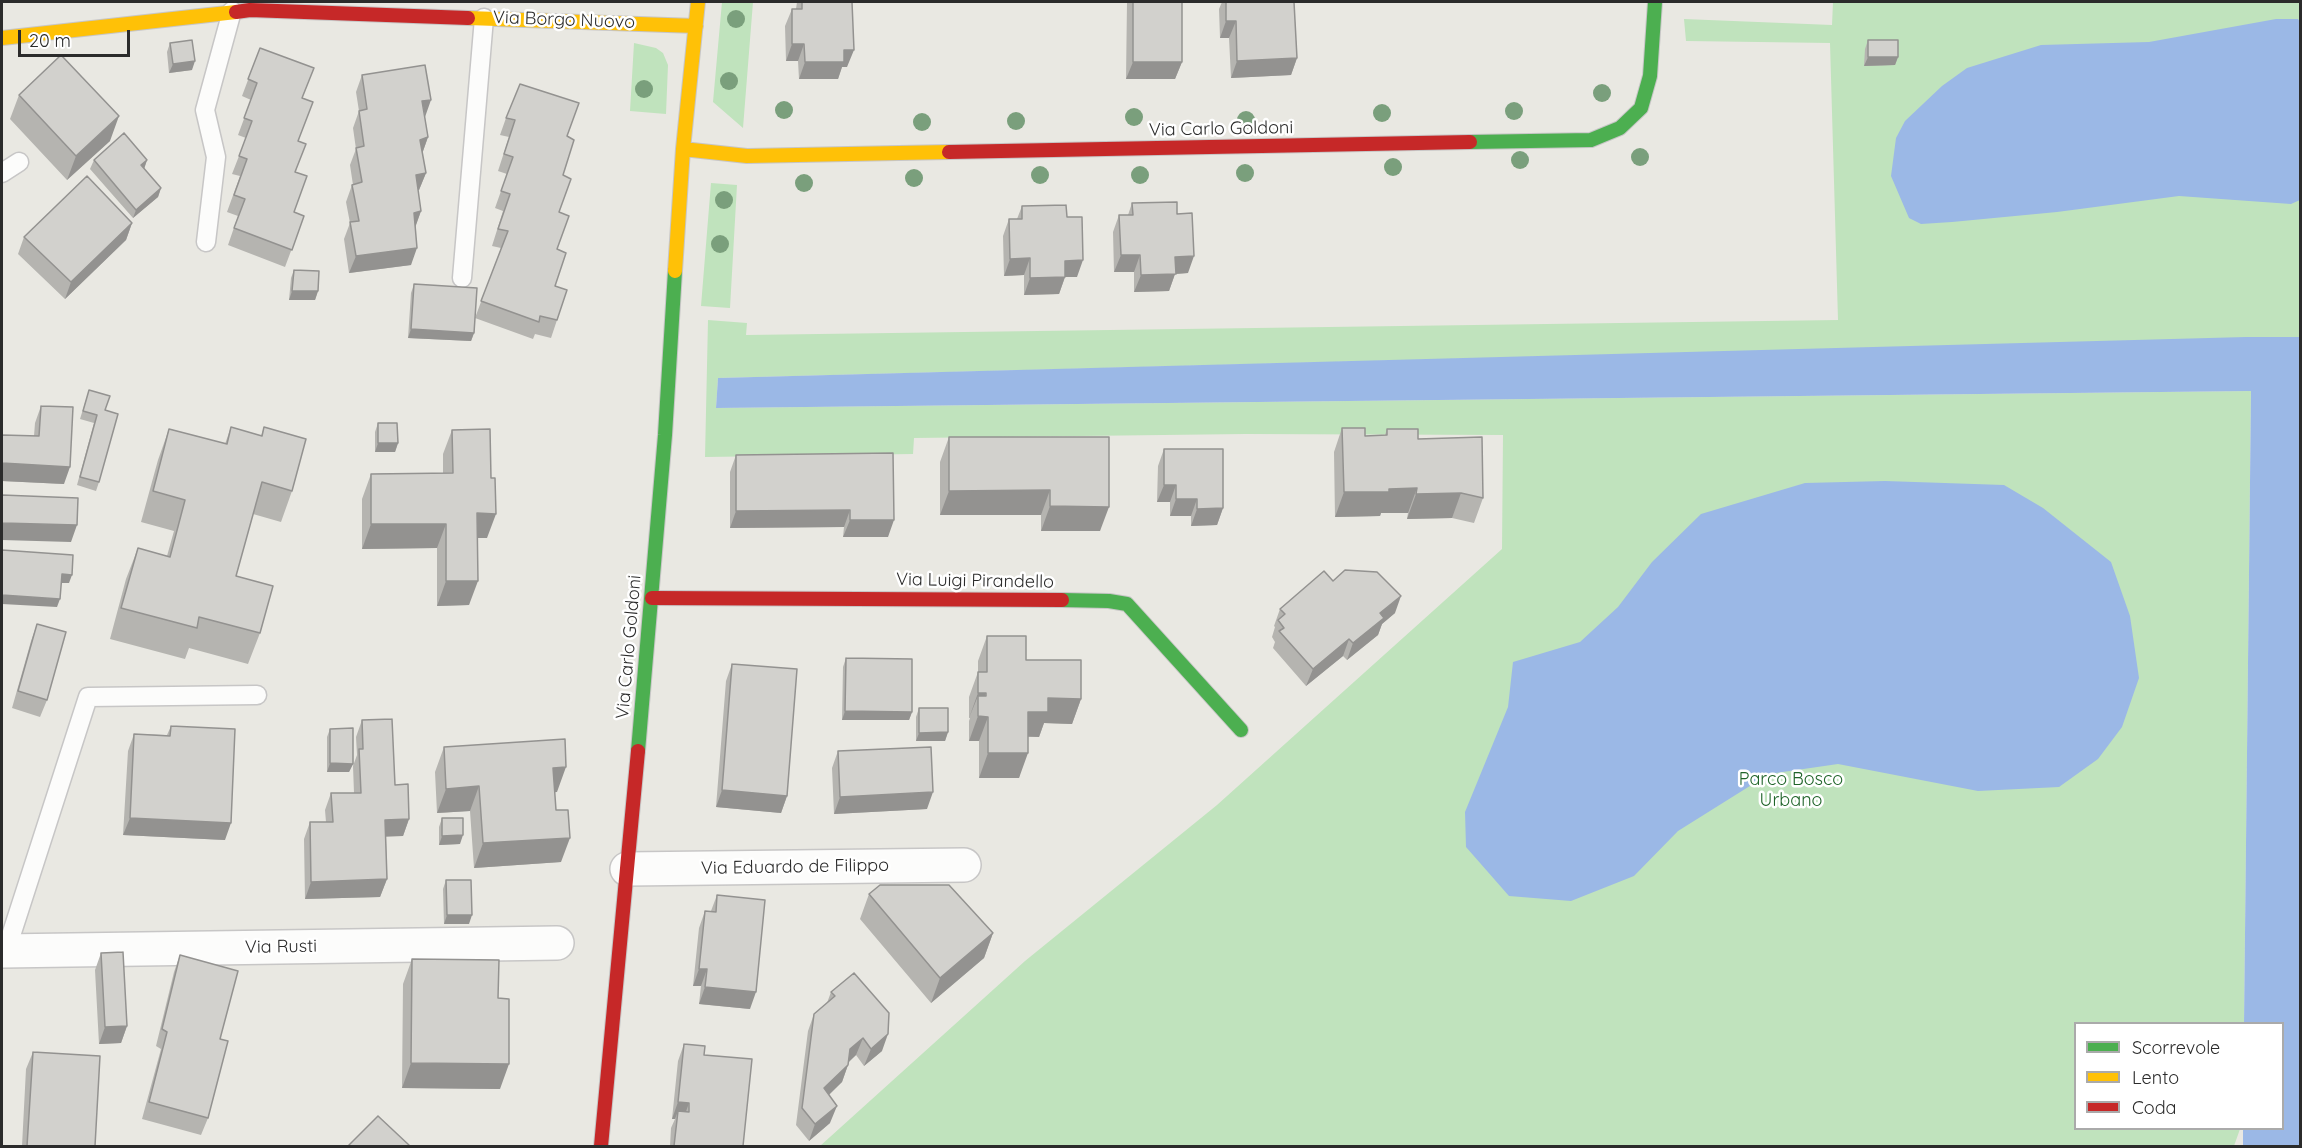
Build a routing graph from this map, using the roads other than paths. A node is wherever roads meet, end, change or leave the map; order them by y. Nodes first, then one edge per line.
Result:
1 (698, 2) edge
2 (1655, 2) edge
3 (244, 8) edge
4 (484, 18) junction
5 (696, 26) junction
6 (2, 38) edge
7 (683, 149) junction
8 (19, 162) dead end
9 (2, 173) edge
10 (206, 242) dead end
11 (462, 278) dead end
12 (652, 598) junction
13 (257, 696) dead end
14 (1241, 730) dead end
15 (964, 865) dead end
16 (627, 868) junction
17 (556, 943) dead end
18 (4, 951) edge
19 (601, 1146) edge

1 - 5 street, Via Carlo Goldoni
2 - 7 street, Via Carlo Goldoni
3 - 4 street, Via Borgo Nuovo
3 - 6 street, Via Borgo Nuovo
3 - 10 lane
4 - 5 street, Via Borgo Nuovo
4 - 11 lane
5 - 7 street, Via Carlo Goldoni
7 - 12 street, Via Carlo Goldoni
8 - 9 lane
12 - 14 street, Via Luigi Pirandello
12 - 16 street, Via Carlo Goldoni
13 - 18 lane, Via Rusti
15 - 16 street, Via Eduardo de Filippo
16 - 19 street, Via Carlo Goldoni
17 - 18 street, Via Rusti

